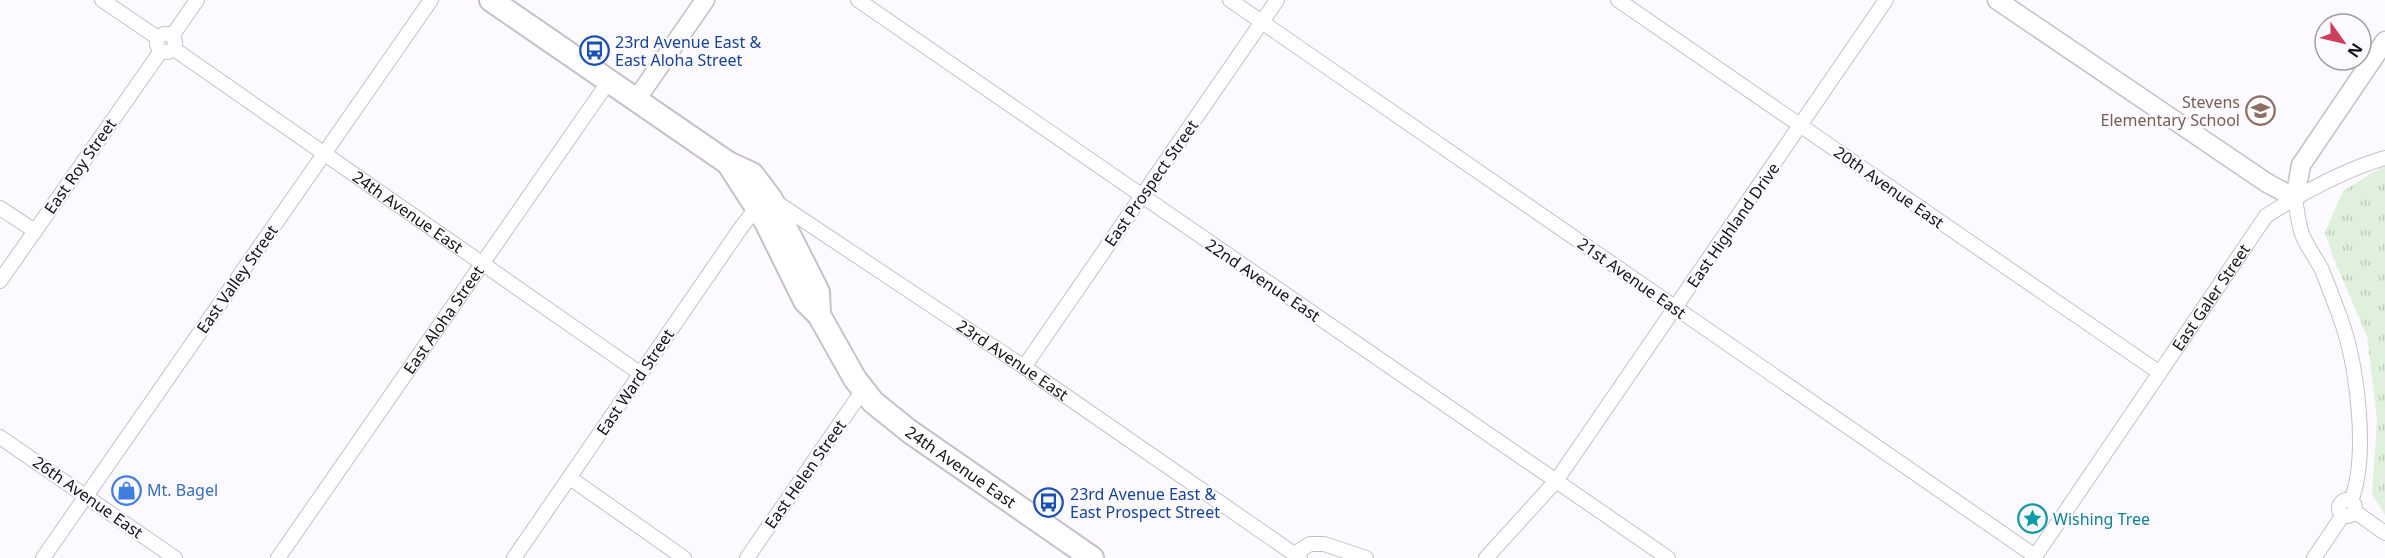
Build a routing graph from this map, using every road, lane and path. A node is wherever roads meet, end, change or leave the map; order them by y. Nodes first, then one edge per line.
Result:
1 (102, 0) edge
2 (197, 0) edge
3 (431, 0) edge
4 (491, 0) edge
5 (705, 0) edge
6 (858, 0) edge
7 (1230, 0) edge
8 (1277, 0) edge
9 (1618, 0) edge
10 (1886, 0) edge
11 (1997, 0) edge
12 (1262, 22) junction
13 (2385, 41) edge
14 (166, 43) junction
15 (609, 81) junction
16 (636, 100) junction
17 (1801, 126) junction
18 (323, 154) junction
19 (2385, 158) edge
20 (1142, 197) junction
21 (2295, 198) junction
22 (764, 203) junction
23 (0, 208) edge
24 (35, 231) junction
25 (483, 264) junction
26 (0, 281) edge
27 (1676, 308) junction
28 (1024, 367) junction
29 (641, 374) junction
30 (2160, 374) junction
31 (863, 390) junction
32 (0, 436) edge
33 (570, 478) junction
34 (1557, 481) junction
35 (87, 495) junction
36 (2350, 509) junction
37 (2385, 533) edge
38 (1297, 556) edge
39 (1090, 557) edge
40 (2034, 557) edge
41 (43, 558) edge
42 (175, 558) edge
43 (278, 558) edge
44 (514, 558) edge
45 (684, 558) edge
46 (747, 558) edge
47 (1366, 558) edge
48 (1486, 558) edge
49 (1668, 558) edge
50 (2314, 558) edge

1 - 14 street, 24th Avenue East
2 - 14 street, East Roy Street
3 - 18 street, East Valley Street
4 - 15 main road, 23rd Avenue East
5 - 16 street
6 - 20 street, 22nd Avenue East
7 - 12 street, 21st Avenue East
8 - 12 street, East Prospect Street
9 - 17 street, 20th Avenue East
10 - 17 street, East Highland Drive
11 - 21 street
12 - 20 street, East Prospect Street
12 - 27 street, 21st Avenue East
13 - 21 street
14 - 18 street, 24th Avenue East
14 - 24 street, East Roy Street
15 - 16 main road, 23rd Avenue East
15 - 25 street, East Aloha Street
16 - 22 main road, 23rd Avenue East
17 - 27 street, East Highland Drive
17 - 30 street, 20th Avenue East
18 - 25 street, 24th Avenue East
18 - 35 street, East Valley Street
19 - 21 street, East Galer Street
20 - 28 street, East Prospect Street
20 - 34 street, 22nd Avenue East
21 - 30 street, East Galer Street
21 - 36 street
22 - 28 street, 23rd Avenue East
22 - 29 street, East Ward Street
22 - 31 main road, 24th Avenue East
23 - 24 street
24 - 26 street, East Roy Street
25 - 29 street, 24th Avenue East
25 - 43 street, East Aloha Street
27 - 34 street, East Highland Drive
27 - 40 street, 21st Avenue East
28 - 38 street, 23rd Avenue East
29 - 33 street, East Ward Street
30 - 40 street, East Galer Street
31 - 39 main road, 24th Avenue East
31 - 46 street, East Helen Street
32 - 35 street, 26th Avenue East
33 - 44 street, East Ward Street
33 - 45 street
34 - 48 street, East Highland Drive
34 - 49 street, 22nd Avenue East
35 - 41 street, East Valley Street
35 - 42 street, 26th Avenue East
36 - 37 street
36 - 50 street
38 - 47 street

